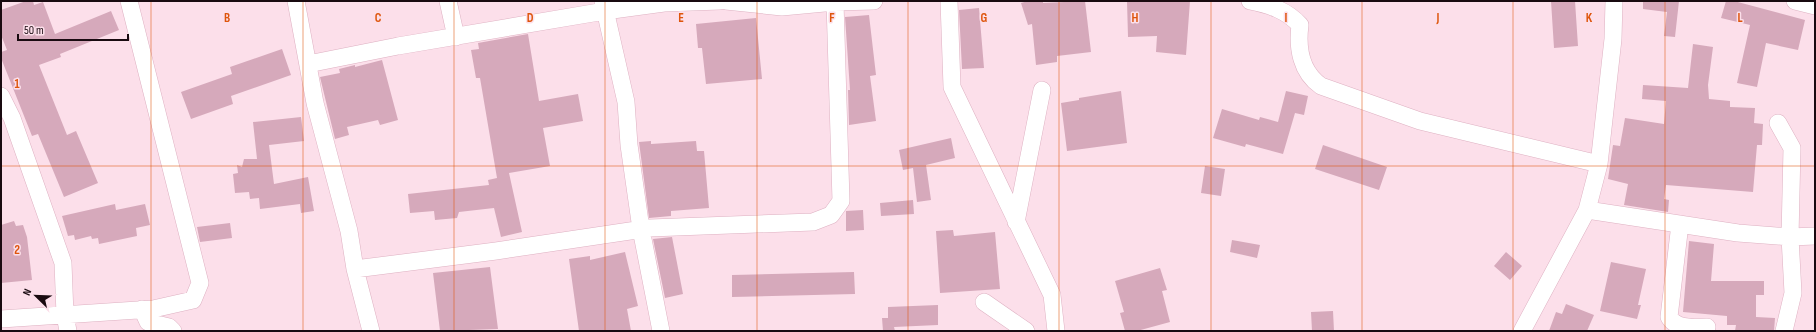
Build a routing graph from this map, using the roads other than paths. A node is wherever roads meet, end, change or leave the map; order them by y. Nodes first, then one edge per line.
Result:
1 (129, 1) edge
2 (296, 1) edge
3 (448, 1) edge
4 (720, 1) edge
5 (726, 1) edge
6 (874, 1) edge
7 (949, 1) edge
8 (1250, 1) edge
9 (1614, 1) edge
10 (1795, 1) edge
11 (835, 2) edge
12 (604, 6) edge
13 (1815, 6) edge
14 (456, 37) junction
15 (308, 64) junction
16 (1042, 90) dead end
17 (1, 96) edge
18 (1778, 123) dead end
19 (1599, 164) junction
20 (1588, 210) junction
21 (1016, 222) junction
22 (1680, 224) junction
23 (641, 229) junction
24 (1815, 236) edge
25 (1790, 237) junction
26 (355, 269) junction
27 (984, 302) dead end
28 (142, 309) junction
29 (1, 319) edge
30 (67, 323) edge
31 (1707, 327) dead end
32 (173, 331) edge
33 (371, 331) edge
34 (661, 331) edge
35 (1026, 331) edge
36 (1056, 331) edge
37 (1522, 331) edge
38 (1784, 331) edge

1 - 28 street
2 - 15 street
3 - 14 street
4 - 12 street
5 - 11 street
6 - 11 street
7 - 21 street
8 - 19 street
9 - 19 street
10 - 13 street
11 - 23 street
12 - 14 street
12 - 23 street
14 - 15 street
15 - 26 street
16 - 21 street
17 - 30 street
18 - 25 street
19 - 20 street
20 - 22 street
20 - 37 street
21 - 36 street
22 - 25 street
22 - 31 street
23 - 26 street
23 - 34 street
24 - 25 street
25 - 38 street
26 - 33 street
27 - 35 street
28 - 30 street
28 - 32 street
29 - 30 street

